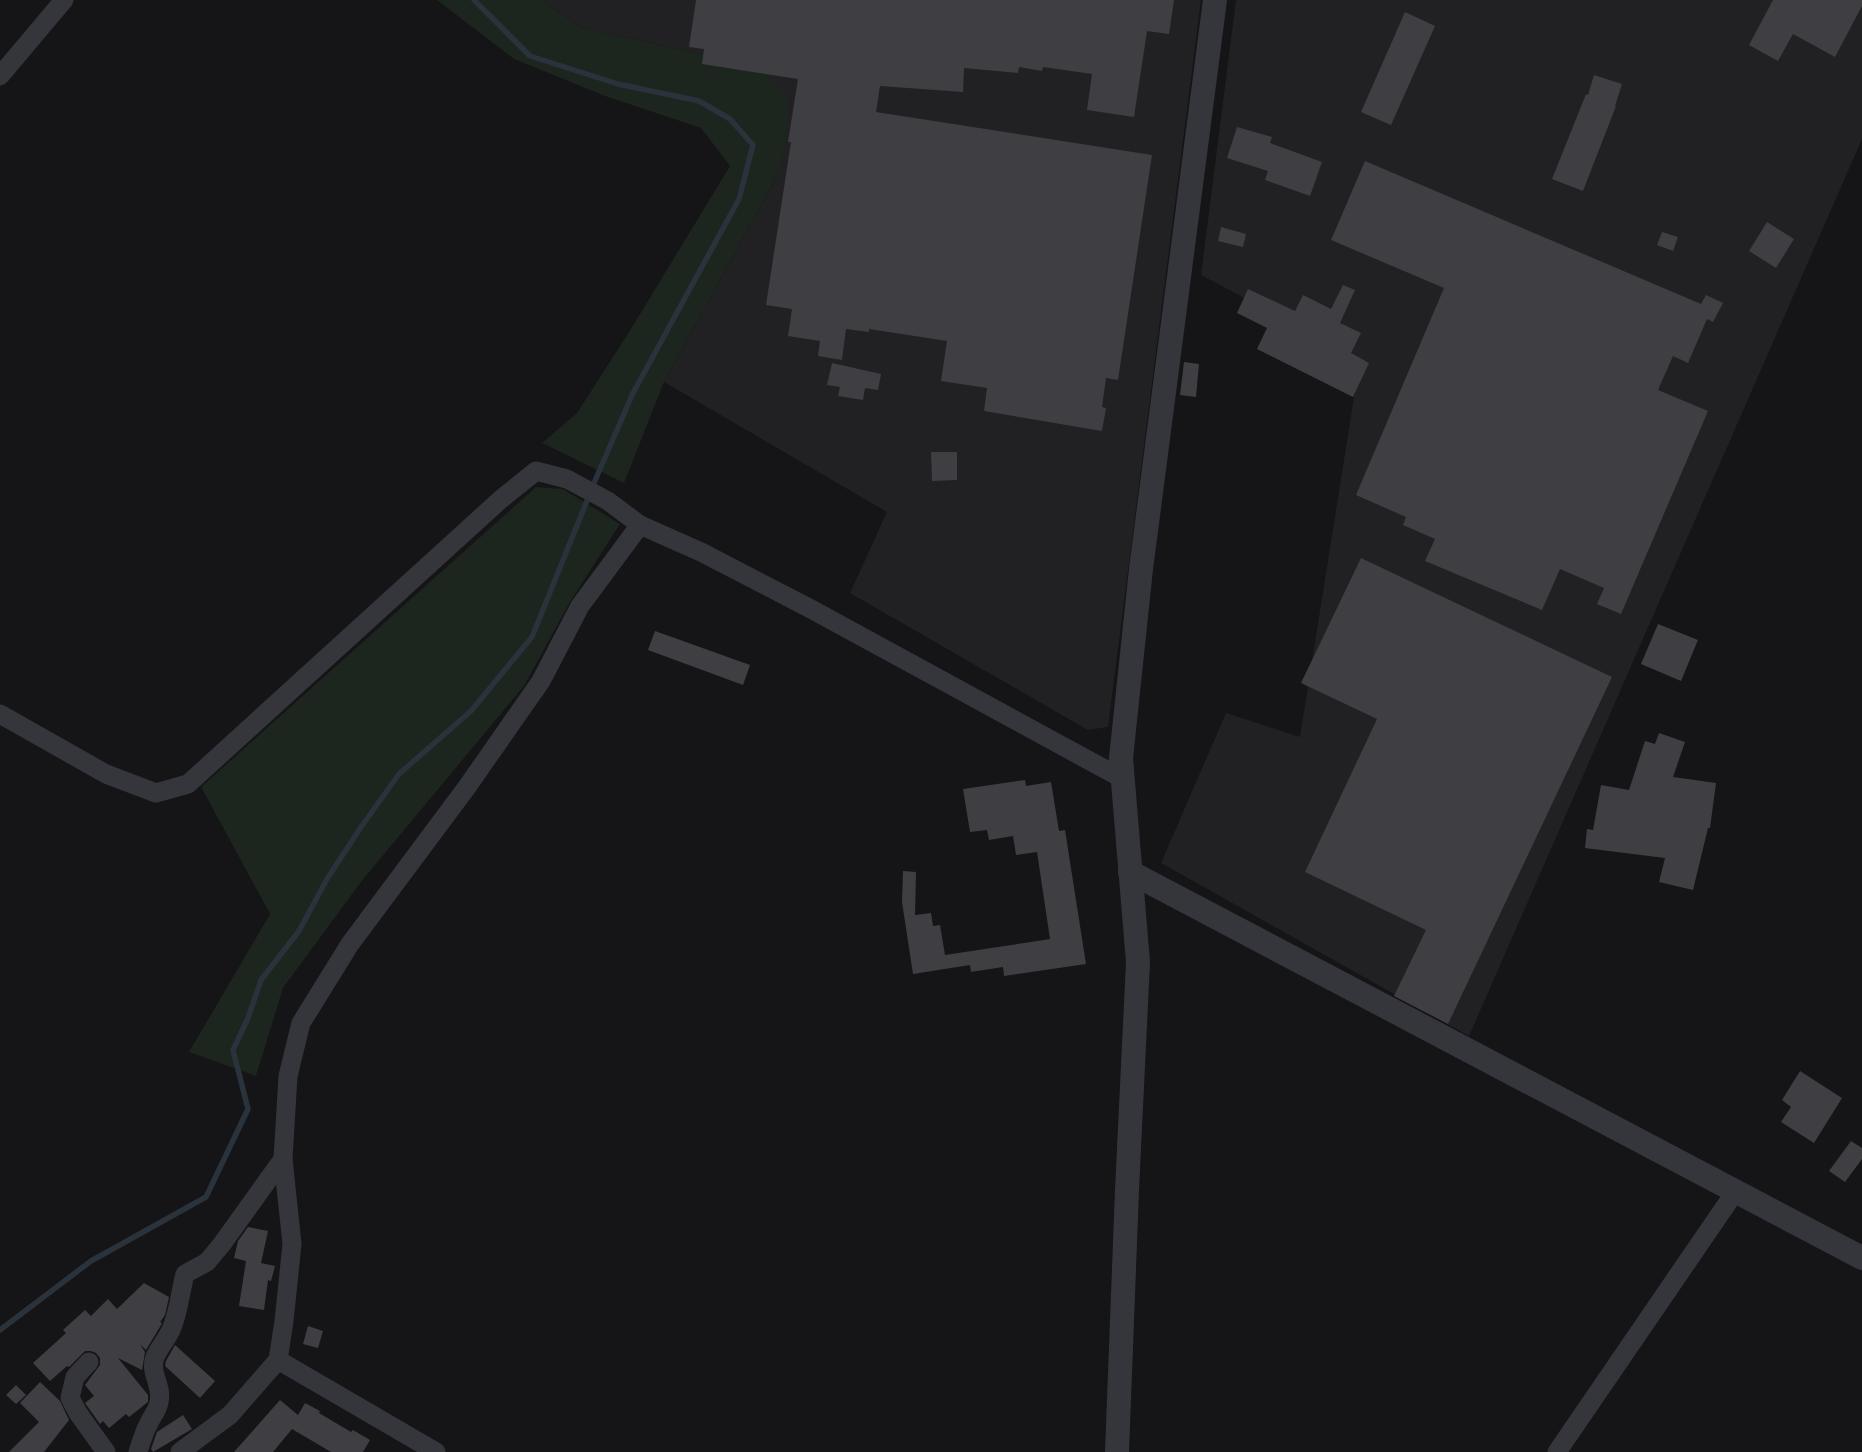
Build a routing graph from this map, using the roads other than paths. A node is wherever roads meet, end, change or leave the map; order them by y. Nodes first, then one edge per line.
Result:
1 (64, 0) edge
2 (1215, 0) edge
3 (0, 76) edge
4 (640, 526) junction
5 (0, 714) edge
6 (1123, 780) junction
7 (1130, 872) junction
8 (283, 1159) junction
9 (1735, 1192) junction
10 (1862, 1258) edge
11 (278, 1360) junction
12 (89, 1362) dead end
13 (106, 1452) edge
14 (138, 1452) edge
15 (180, 1452) edge
16 (436, 1452) edge
17 (1118, 1452) edge
18 (1557, 1452) edge

1 - 3 street
2 - 6 street
4 - 5 street
4 - 6 street
4 - 8 street
6 - 7 street
7 - 9 street
7 - 17 street
8 - 11 street
8 - 14 street
9 - 10 street
9 - 18 street
11 - 15 street
11 - 16 street
12 - 13 street

